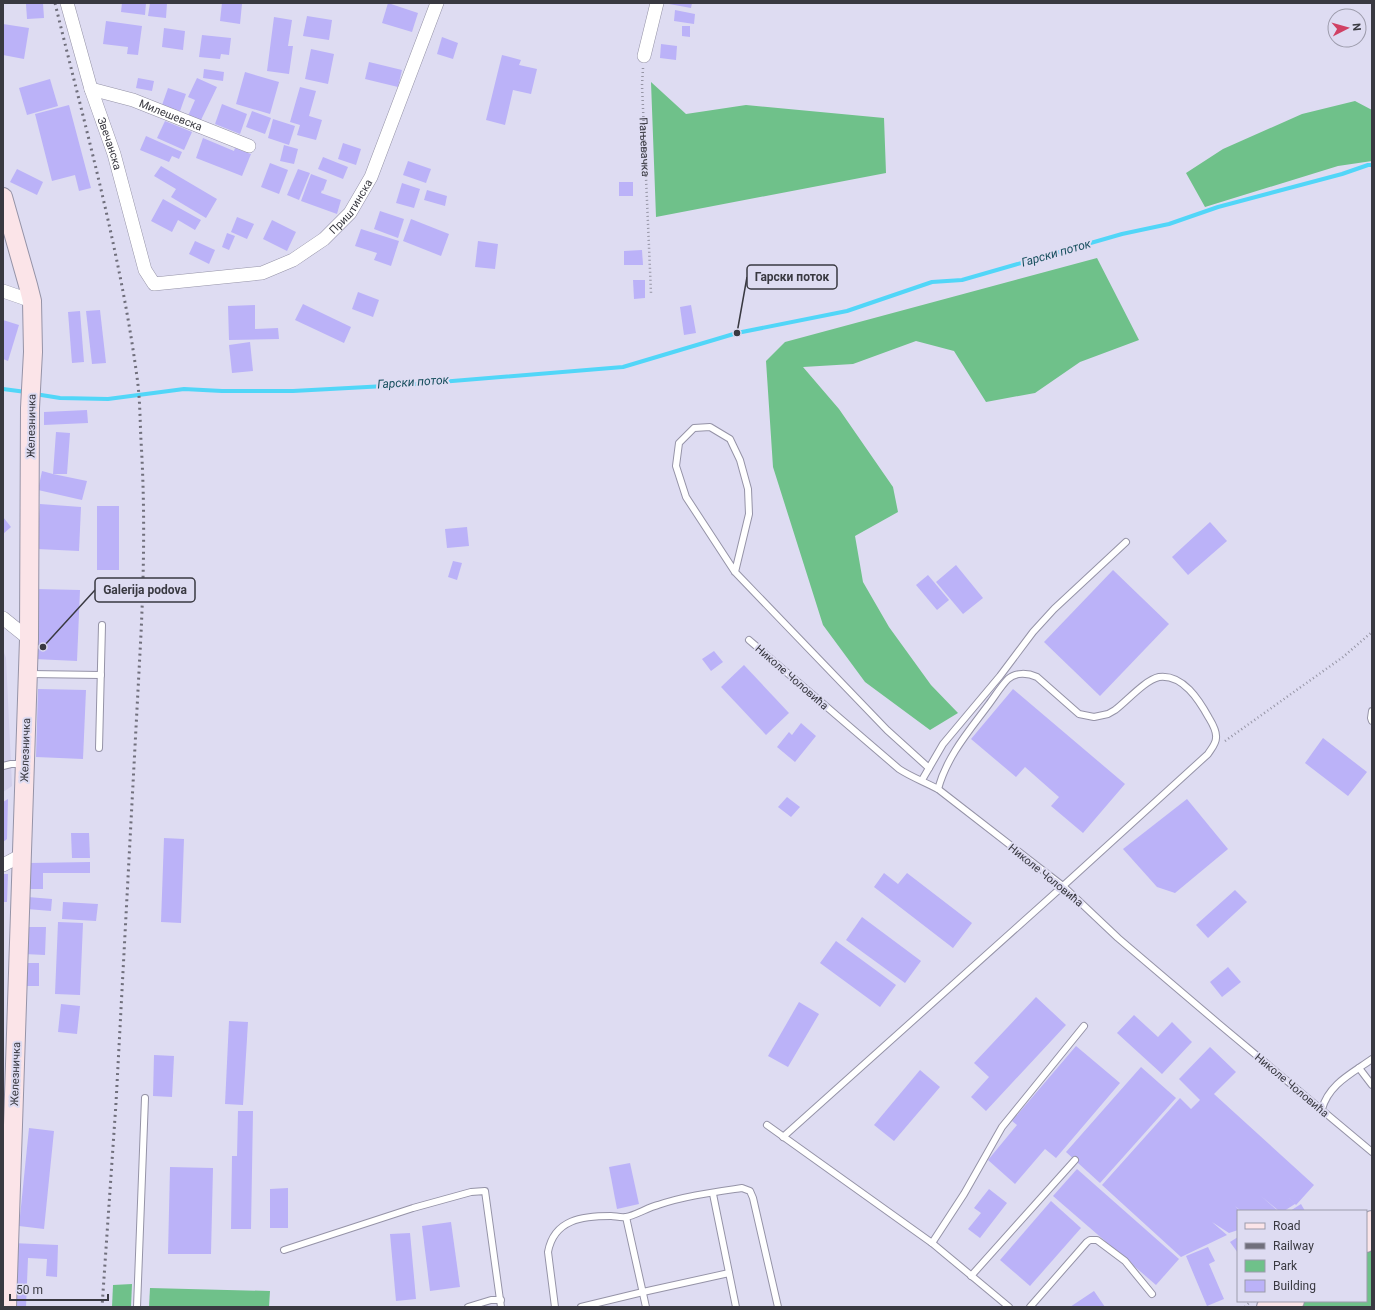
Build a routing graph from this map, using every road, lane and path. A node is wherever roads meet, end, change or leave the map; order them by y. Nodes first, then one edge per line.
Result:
1 (67, 3) edge
2 (437, 3) edge
3 (657, 3) edge
4 (644, 56) joint
5 (91, 89) junction
6 (250, 146) dead end
7 (3, 197) edge
8 (154, 284) joint
9 (3, 291) edge
10 (651, 293) dead end
11 (32, 300) junction
12 (1126, 542) dead end
13 (735, 572) junction
14 (3, 618) edge
15 (102, 625) dead end
16 (1372, 632) edge
17 (29, 639) junction
18 (749, 640) dead end
19 (28, 674) junction
20 (101, 675) junction
21 (1372, 711) edge
22 (1372, 722) edge
23 (1215, 743) junction
24 (99, 748) dead end
25 (25, 764) junction
26 (3, 766) edge
27 (929, 768) junction
28 (922, 780) junction
29 (938, 788) junction
30 (22, 855) junction
31 (3, 865) edge
32 (1063, 886) junction
33 (1084, 1026) dead end
34 (1372, 1059) edge
35 (1359, 1068) junction
36 (1372, 1085) edge
37 (145, 1098) dead end
38 (1322, 1110) junction
39 (767, 1125) dead end
40 (783, 1137) junction
41 (1372, 1152) edge
42 (1075, 1160) dead end
43 (713, 1194) junction
44 (626, 1217) junction
45 (932, 1243) junction
46 (284, 1250) dead end
47 (729, 1273) junction
48 (972, 1276) junction
49 (642, 1292) junction
50 (1152, 1294) dead end
51 (501, 1300) junction
52 (7, 1307) edge
53 (136, 1307) edge
54 (468, 1307) edge
55 (501, 1307) edge
56 (555, 1307) edge
57 (581, 1307) edge
58 (646, 1307) edge
59 (736, 1307) edge
60 (778, 1307) edge
61 (1009, 1307) edge
62 (1030, 1307) edge

1 - 5 street, Звечанска
2 - 8 street, Приштинска
3 - 4 street
4 - 10 path, Пањевачка
5 - 6 street, Милешевска
5 - 8 street, Звечанска
7 - 11 street, Железничка
9 - 11 street
11 - 17 street, Железничка
12 - 27 lane
13 - 13 lane
13 - 27 lane
14 - 17 street
15 - 20 lane
16 - 23 path
17 - 19 street, Железничка
18 - 28 lane, Николе Чоловића
19 - 20 lane
19 - 25 street, Железничка
20 - 24 lane
21 - 22 lane
23 - 29 lane
23 - 32 lane
25 - 26 lane
25 - 30 street, Железничка
27 - 28 lane
28 - 29 lane, Николе Чоловића
29 - 32 lane, Николе Чоловића
30 - 31 street
30 - 52 street, Железничка
32 - 38 lane, Николе Чоловића
32 - 40 lane
33 - 45 lane
34 - 35 lane
35 - 36 lane
35 - 38 lane
37 - 53 lane
38 - 41 lane, Николе Чоловића
39 - 40 lane
40 - 45 lane
42 - 48 lane
43 - 44 lane
43 - 47 lane
43 - 60 lane
44 - 49 lane
44 - 56 lane
45 - 48 lane
46 - 51 lane
47 - 49 lane
47 - 59 lane
48 - 61 lane
49 - 57 lane
49 - 58 lane
50 - 62 lane
51 - 54 lane
51 - 55 lane

